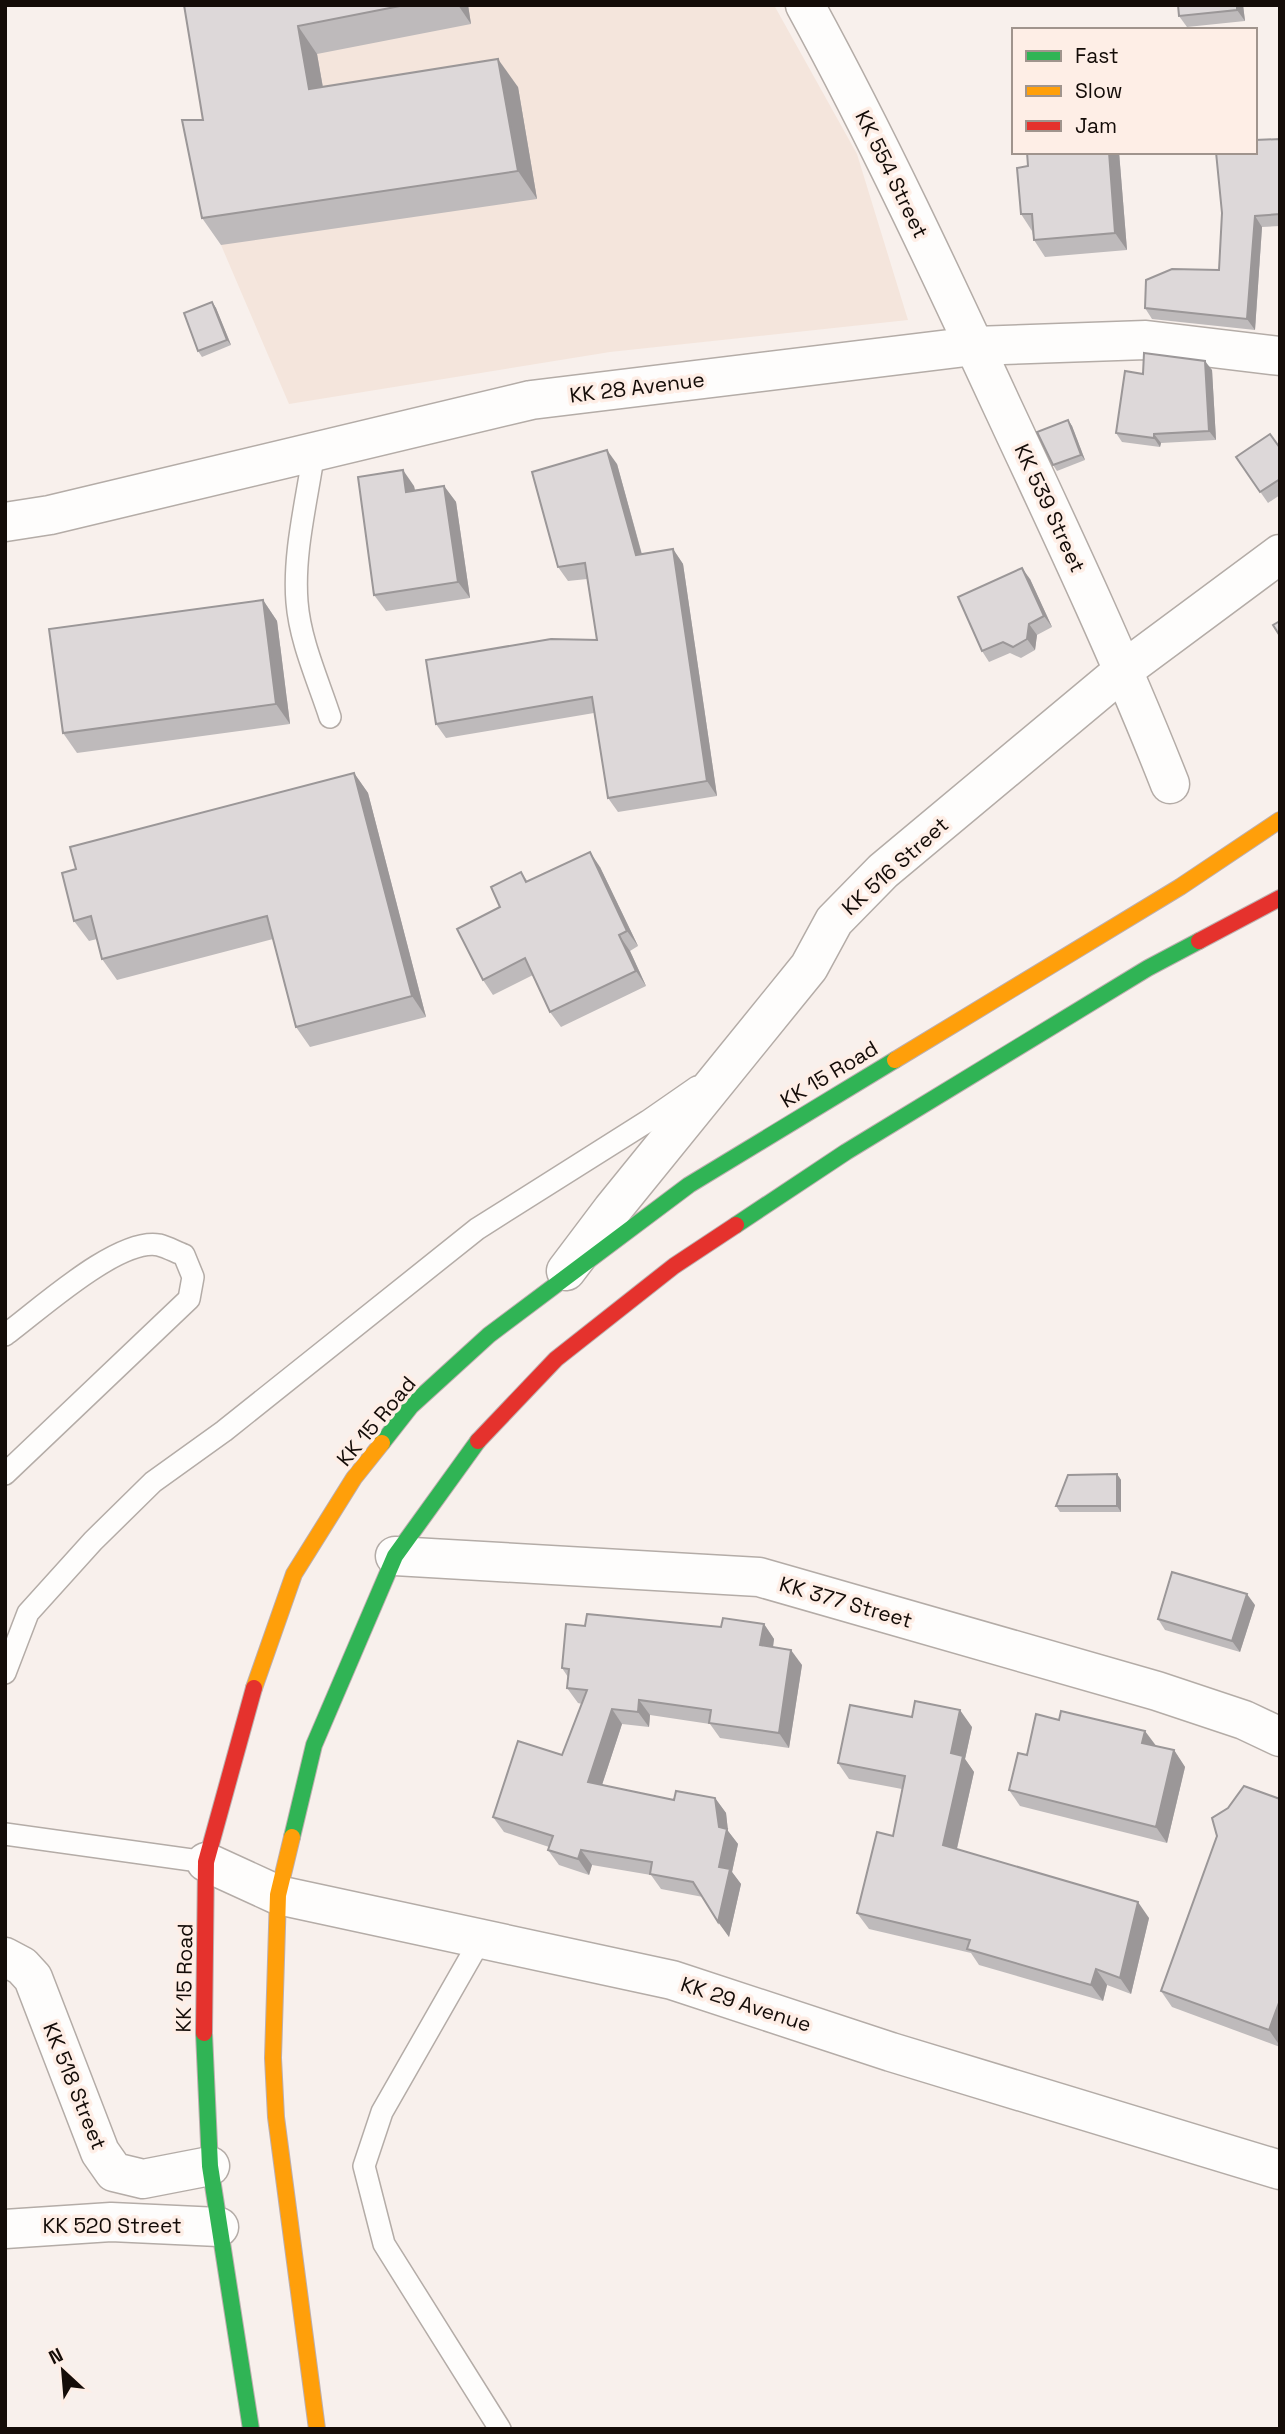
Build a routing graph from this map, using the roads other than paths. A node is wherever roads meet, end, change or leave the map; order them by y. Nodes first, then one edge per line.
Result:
1 (805, 5) edge
2 (974, 346) junction
3 (1280, 356) edge
4 (314, 451) junction
5 (5, 522) edge
6 (1280, 554) edge
7 (1125, 669) junction
8 (330, 716) dead end
9 (1170, 784) dead end
10 (1280, 820) edge
11 (1280, 898) edge
12 (731, 1063) junction
13 (558, 1282) junction
14 (5, 1335) edge
15 (5, 1474) edge
16 (395, 1556) junction
17 (5, 1673) edge
18 (1280, 1737) edge
19 (5, 1834) edge
20 (206, 1862) junction
21 (278, 1895) junction
22 (482, 1937) junction
23 (5, 1957) edge
24 (210, 2166) junction
25 (1280, 2170) edge
26 (219, 2227) junction
27 (5, 2228) edge
28 (251, 2429) edge
29 (317, 2429) edge
30 (500, 2429) edge

1 - 2 street, KK 554 Street
2 - 3 street, KK 28 Avenue
2 - 4 street, KK 28 Avenue
2 - 7 street, KK 539 Street
4 - 5 street, KK 28 Avenue
4 - 8 lane
6 - 7 street, KK 516 Street
7 - 9 street, KK 539 Street
7 - 12 street, KK 516 Street
10 - 13 highway, KK 15 Road
11 - 16 highway
12 - 13 street, KK 516 Street
12 - 17 lane
13 - 20 highway, KK 15 Road
14 - 15 lane
16 - 18 street, KK 377 Street
16 - 21 highway
19 - 20 lane
20 - 21 street, KK 29 Avenue
20 - 24 highway, KK 15 Road
21 - 22 street, KK 29 Avenue
21 - 29 highway
22 - 25 street, KK 29 Avenue
22 - 30 lane
23 - 24 street, KK 518 Street
24 - 26 highway, KK 15 Road
26 - 27 street, KK 520 Street
26 - 28 highway, KK 15 Road

